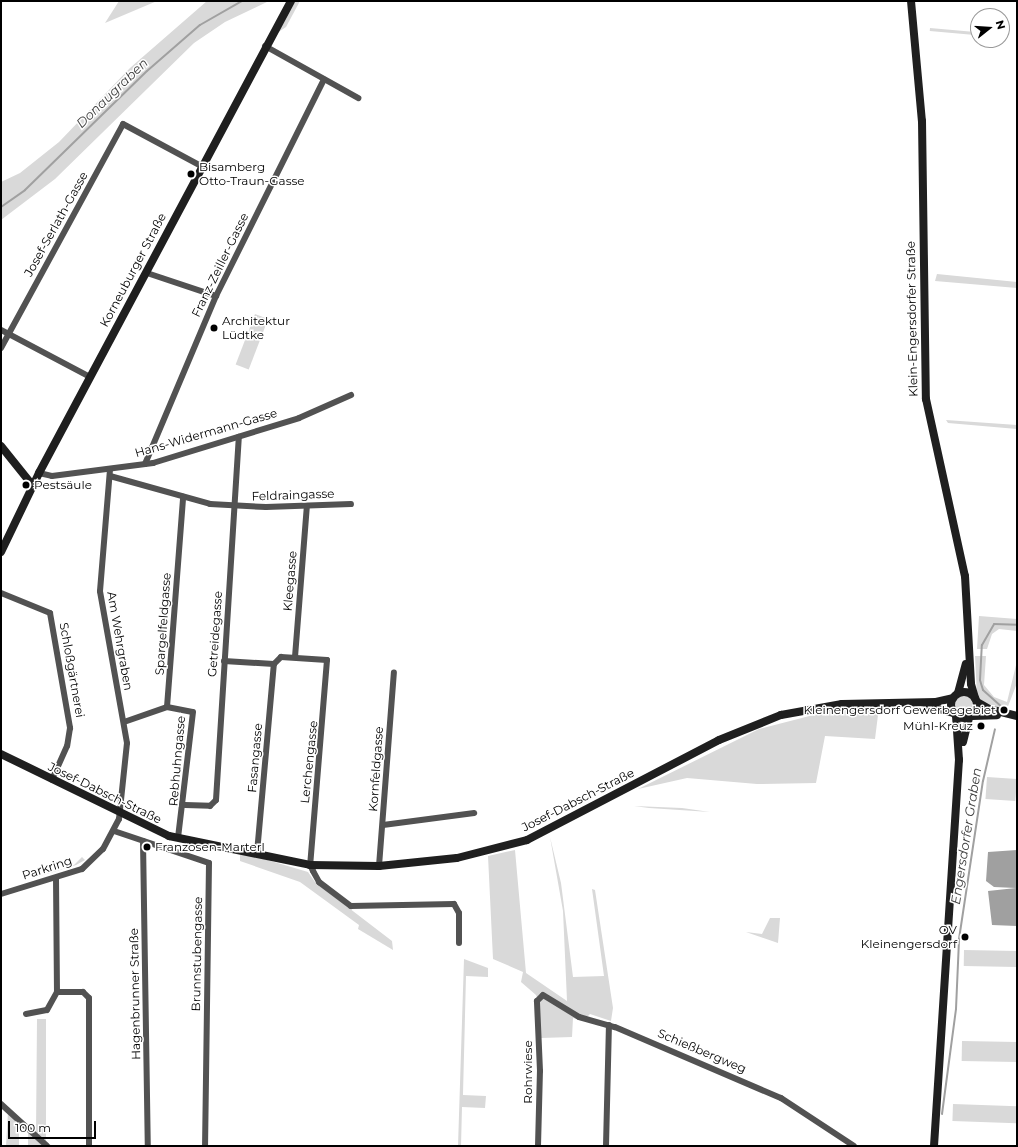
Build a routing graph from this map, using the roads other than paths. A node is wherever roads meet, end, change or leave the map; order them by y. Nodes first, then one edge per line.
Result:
1 (291, 1) edge
2 (911, 1) edge
3 (265, 46) junction
4 (324, 79) junction
5 (358, 98) dead end
6 (201, 166) junction
7 (147, 273) junction
8 (216, 296) junction
9 (1, 330) edge
10 (8, 334) junction
11 (1, 348) edge
12 (90, 378) junction
13 (351, 395) dead end
14 (240, 437) junction
15 (1, 446) edge
16 (145, 464) junction
17 (39, 473) junction
18 (110, 473) junction
19 (33, 486) junction
20 (183, 497) junction
21 (351, 504) dead end
22 (307, 506) junction
23 (236, 507) junction
24 (1, 552) edge
25 (1, 593) edge
26 (969, 656) junction
27 (295, 657) junction
28 (224, 661) junction
29 (274, 664) junction
30 (394, 673) dead end
31 (956, 696) junction
32 (976, 700) junction
33 (911, 703) junction
34 (167, 707) junction
35 (955, 714) junction
36 (1004, 714) junction
37 (1017, 716) edge
38 (971, 717) junction
39 (124, 722) junction
40 (1, 754) edge
41 (959, 760) junction
42 (52, 780) junction
43 (185, 805) junction
44 (474, 813) dead end
45 (120, 815) junction
46 (383, 825) junction
47 (114, 830) junction
48 (178, 838) junction
49 (143, 841) junction
50 (257, 853) junction
51 (310, 865) junction
52 (379, 866) junction
53 (56, 878) junction
54 (1, 894) edge
55 (459, 943) dead end
56 (56, 992) junction
57 (537, 999) joint
58 (26, 1014) dead end
59 (609, 1025) junction
60 (1, 1104) edge
61 (47, 1146) edge
62 (88, 1146) edge
63 (148, 1146) edge
64 (205, 1146) edge
65 (538, 1146) edge
66 (606, 1146) edge
67 (854, 1146) edge
68 (934, 1146) edge

1 - 3 main road, Korneuburger Straße
2 - 26 main road, Klein-Engersdorfer Straße
3 - 4 street
3 - 6 main road, Korneuburger Straße
4 - 5 street
4 - 8 street, Franz-Zeiller-Gasse
6 - 7 main road, Korneuburger Straße
6 - 10 street, Josef-Serlath-Gasse
7 - 8 street
7 - 12 main road, Korneuburger Straße
8 - 16 street, Franz-Zeiller-Gasse
9 - 10 street
10 - 11 street, Josef-Serlath-Gasse
10 - 12 street
12 - 17 main road, Korneuburger Straße
13 - 14 street, Hans-Widermann-Gasse
14 - 16 street, Hans-Widermann-Gasse
14 - 23 street, Getreidegasse
15 - 19 main road
16 - 18 street, Hans-Widermann-Gasse
17 - 18 street, Hans-Widermann-Gasse
17 - 19 main road, Korneuburger Straße
18 - 20 street
18 - 39 street, Am Wehrgraben
19 - 24 main road, Korneuburger Straße
20 - 23 street
20 - 34 street, Spargelfeldgasse
21 - 22 street, Feldraingasse
22 - 23 street, Feldraingasse
22 - 27 street, Kleegasse
23 - 28 street, Getreidegasse
25 - 42 street, Schloßgärtnerei
26 - 31 main road, Klein-Engersdorfer Straße
26 - 32 main road, Klein-Engersdorfer Straße
27 - 29 street
27 - 51 street, Lerchengasse
28 - 29 street
28 - 43 street, Getreidegasse
29 - 50 street, Fasangasse
30 - 46 street, Kornfeldgasse
31 - 32 main road
31 - 33 main road, Josef-Dabsch-Straße
31 - 35 main road, Klein-Engersdorfer Straße
32 - 36 main road
32 - 38 main road
33 - 35 main road, Josef-Dabsch-Straße
33 - 52 main road, Josef-Dabsch-Straße
34 - 39 street
34 - 43 street, Rebhuhngasse
35 - 38 main road, Josef-Dabsch-Straße
35 - 41 main road, Klein-Engersdorfer Straße
36 - 37 main road
36 - 38 main road, Josef-Dabsch-Straße
38 - 41 main road
39 - 45 street, Am Wehrgraben
40 - 42 main road, Josef-Dabsch-Straße
41 - 68 main road
42 - 45 main road, Josef-Dabsch-Straße
43 - 48 street, Rebhuhngasse
44 - 46 street
45 - 47 street, Parkring
45 - 48 main road, Josef-Dabsch-Straße
46 - 52 street, Kornfeldgasse
47 - 49 street, Brunnstubengasse
47 - 53 street, Parkring
48 - 50 main road, Josef-Dabsch-Straße
49 - 63 street, Hagenbrunner Straße
49 - 64 street, Brunnstubengasse
50 - 51 main road, Josef-Dabsch-Straße
51 - 52 main road, Josef-Dabsch-Straße
51 - 55 street
53 - 54 street, Parkring
53 - 56 street
56 - 58 street
56 - 62 street
57 - 59 street, Schießbergweg
57 - 65 street, Rohrwiese
59 - 66 street
59 - 67 street, Schießbergweg
60 - 61 street

